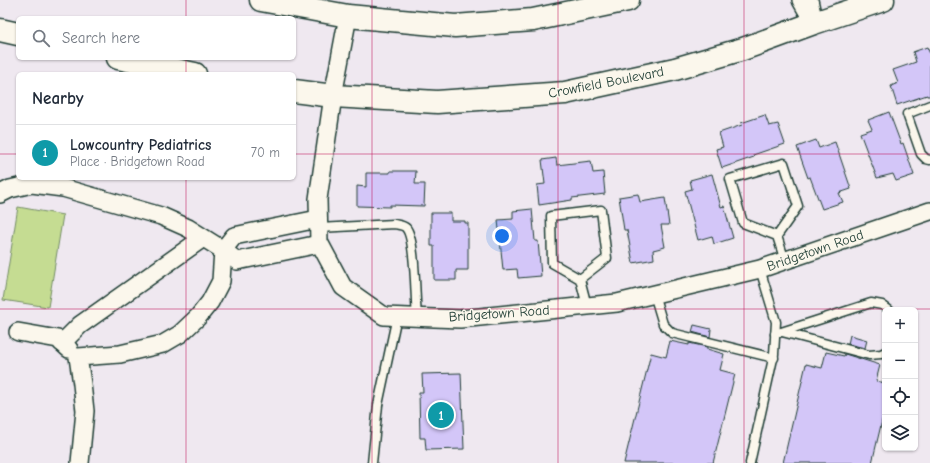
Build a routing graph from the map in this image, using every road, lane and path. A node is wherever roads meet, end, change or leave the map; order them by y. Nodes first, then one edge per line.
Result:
1 (261, 0) edge
2 (628, 0) edge
3 (800, 0) edge
4 (809, 0) edge
5 (883, 0) edge
6 (348, 16) junction
7 (814, 23) junction
8 (0, 30) edge
9 (16, 34) edge
10 (128, 60) edge
11 (185, 72) edge
12 (296, 91) edge
13 (333, 96) junction
14 (930, 105) edge
15 (930, 160) edge
16 (0, 194) edge
17 (930, 211) edge
18 (319, 230) junction
19 (777, 236) junction
20 (203, 238) junction
21 (223, 250) junction
22 (785, 261) junction
23 (760, 269) junction
24 (580, 279) junction
25 (654, 294) junction
26 (587, 306) junction
27 (885, 307) edge
28 (397, 316) junction
29 (417, 317) junction
30 (18, 332) dead end
31 (778, 333) junction
32 (62, 343) junction
33 (882, 354) edge
34 (78, 357) junction
35 (774, 358) junction
36 (80, 463) edge
37 (372, 463) edge
38 (750, 463) edge

1 - 6 main road
2 - 6 main road
3 - 7 street
4 - 7 street
5 - 7 main road, Crowfield Boulevard
6 - 13 street, Bridgetown Road
7 - 13 main road, Crowfield Boulevard
8 - 9 main road
10 - 11 main road
12 - 13 main road, Crowfield Boulevard
13 - 18 street, Bridgetown Road
14 - 15 lane
16 - 20 street
17 - 22 street, Bridgetown Road
18 - 21 street
18 - 21 street
18 - 28 street, Bridgetown Road
18 - 29 lane
19 - 19 lane
19 - 22 lane
20 - 21 street
20 - 32 street
21 - 34 street
22 - 23 street, Bridgetown Road
23 - 25 street, Bridgetown Road
23 - 31 lane
24 - 24 lane
24 - 26 lane
25 - 26 street, Bridgetown Road
25 - 35 lane
26 - 29 street, Bridgetown Road
27 - 31 lane
28 - 29 street, Bridgetown Road
28 - 37 lane
30 - 32 street
31 - 33 lane
31 - 35 lane
32 - 34 street
34 - 36 street
35 - 38 lane

